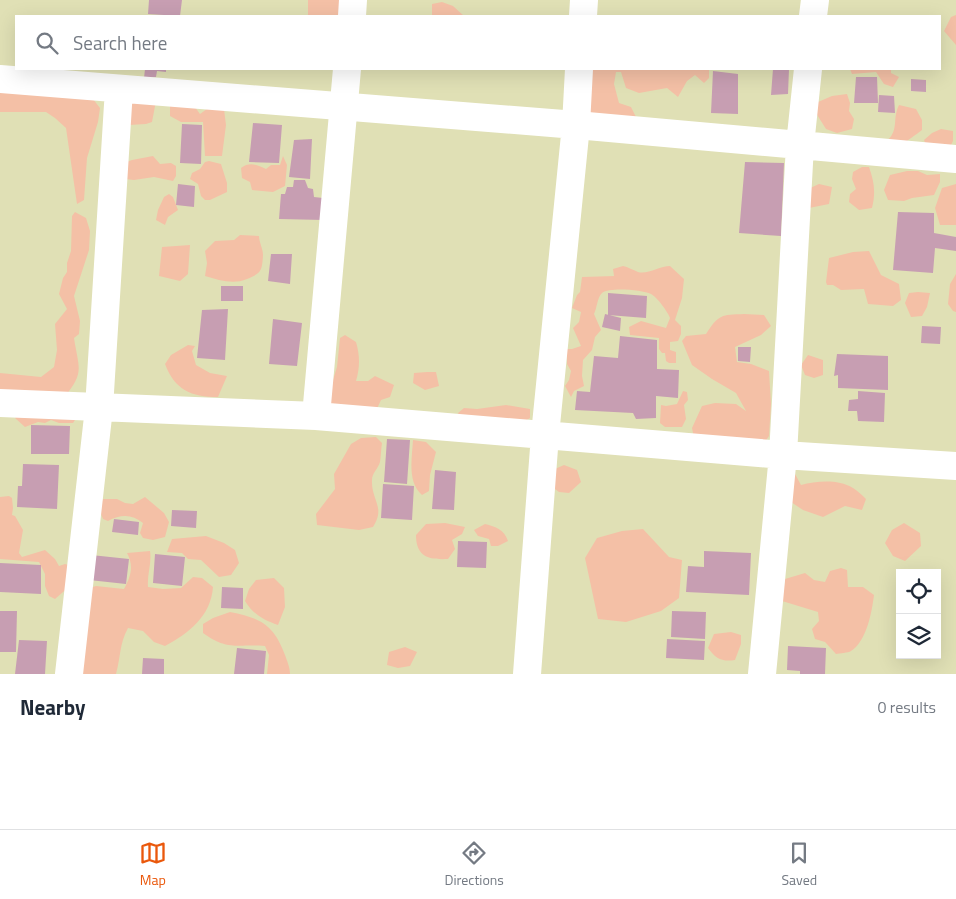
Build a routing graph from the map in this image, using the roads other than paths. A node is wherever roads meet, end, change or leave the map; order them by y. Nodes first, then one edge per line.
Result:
1 (354, 0) edge
2 (584, 0) edge
3 (815, 0) edge
4 (352, 15) edge
5 (583, 15) edge
6 (813, 15) edge
7 (347, 70) edge
8 (580, 70) edge
9 (808, 70) edge
10 (0, 79) edge
11 (118, 89) junction
12 (344, 106) junction
13 (576, 125) junction
14 (800, 145) junction
15 (956, 159) edge
16 (0, 403) edge
17 (100, 408) junction
18 (316, 416) junction
19 (545, 435) junction
20 (783, 455) junction
21 (956, 466) edge
22 (69, 674) edge
23 (527, 674) edge
24 (762, 674) edge

1 - 4 street
2 - 5 street
3 - 6 street
7 - 12 street
8 - 13 street
9 - 14 street
10 - 11 street
11 - 12 street
11 - 17 street
12 - 13 street
12 - 18 street
13 - 14 street
13 - 19 street
14 - 15 street
14 - 20 street
16 - 17 street
17 - 18 street
17 - 22 street
18 - 19 street
19 - 20 street
19 - 23 street
20 - 21 street
20 - 24 street

